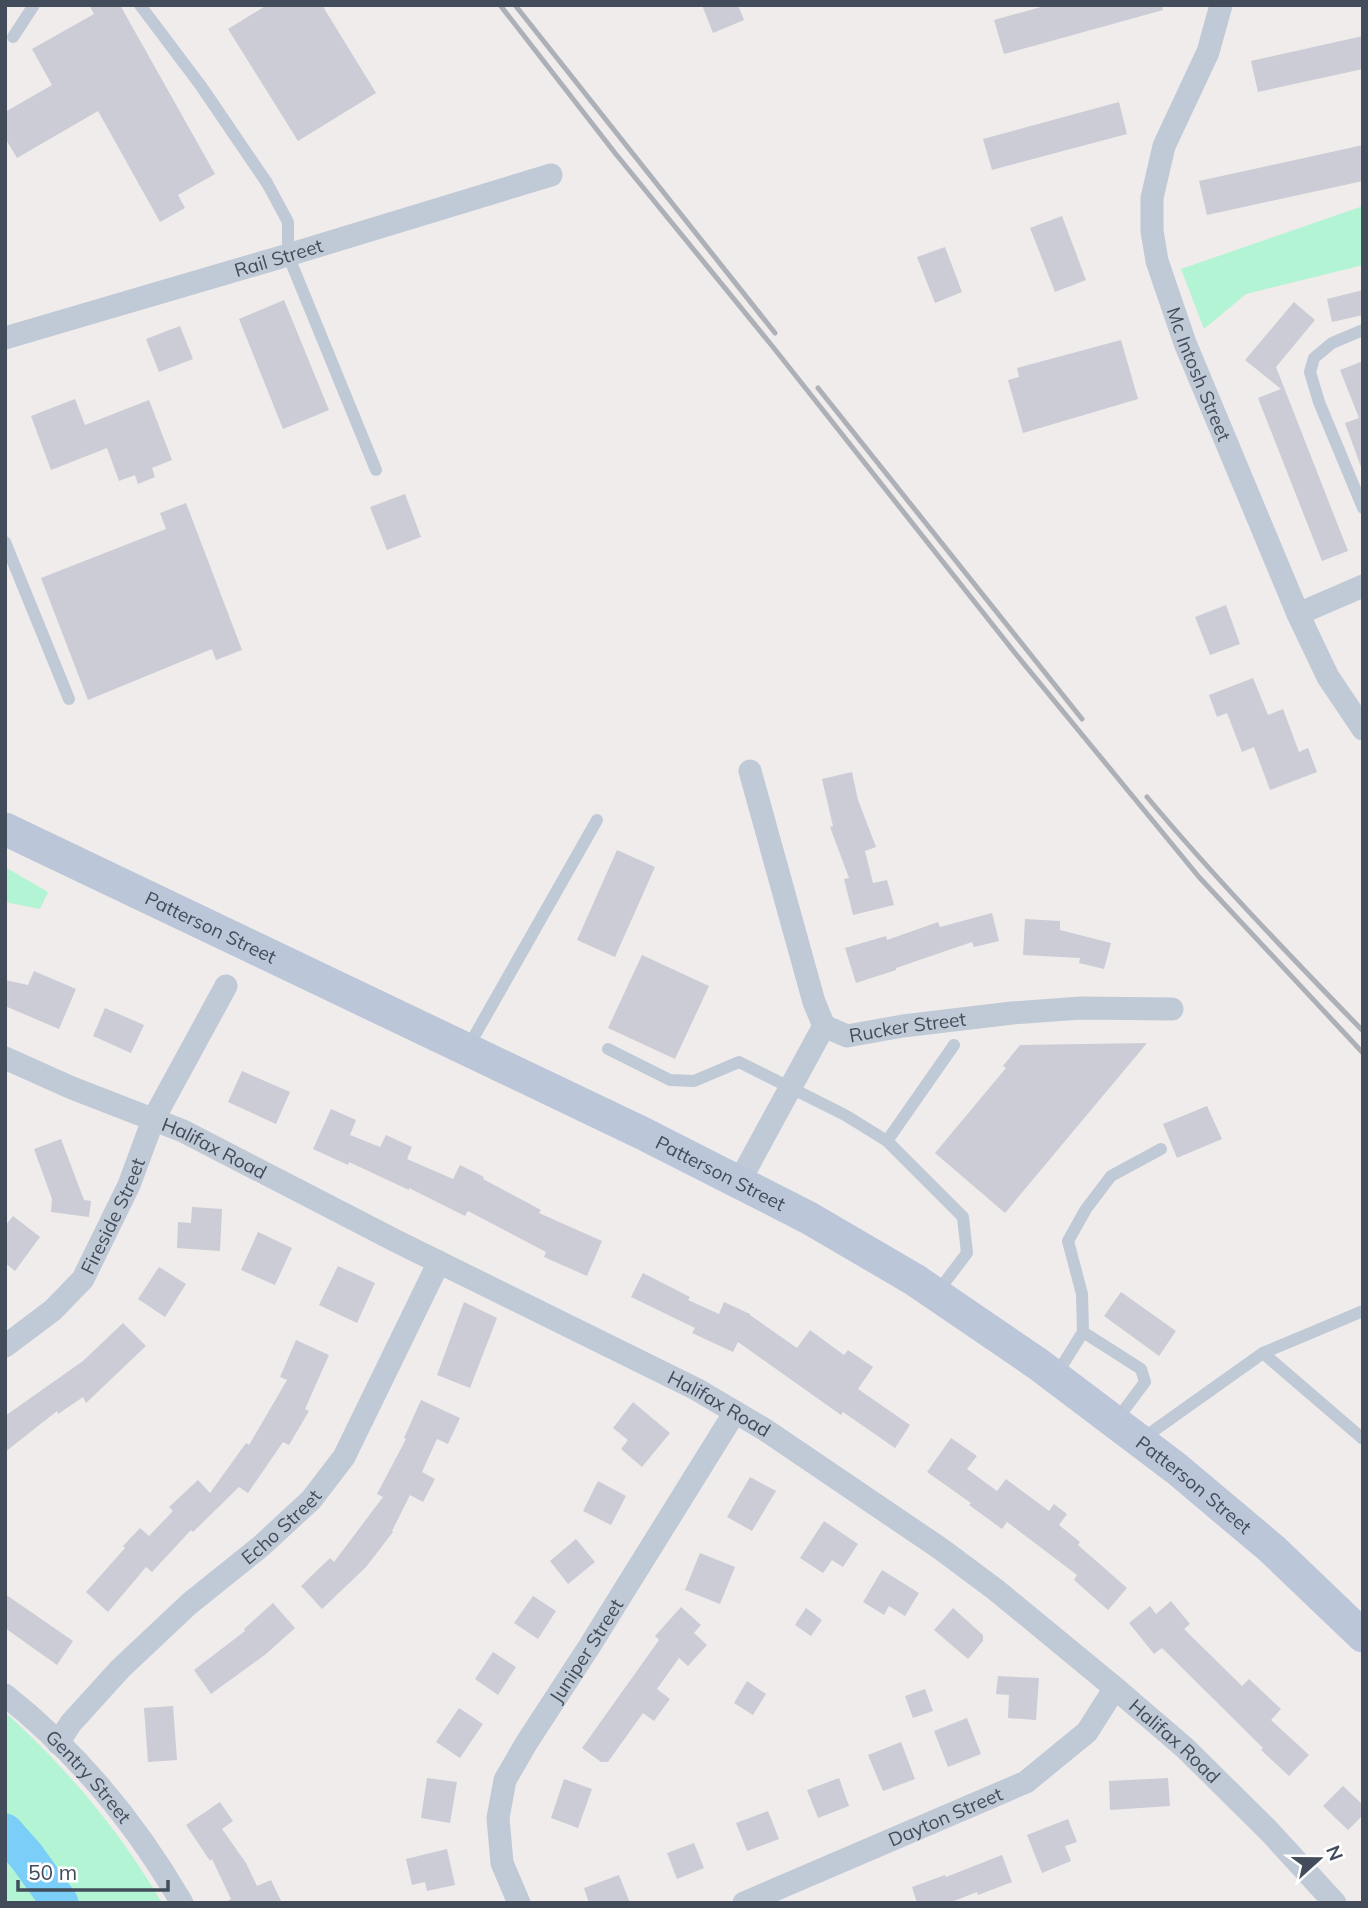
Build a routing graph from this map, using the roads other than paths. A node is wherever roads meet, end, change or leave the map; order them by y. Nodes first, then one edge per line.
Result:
1 (34, 5) edge
2 (140, 5) edge
3 (1221, 5) edge
4 (13, 37) dead end
5 (551, 176) dead end
6 (288, 255) junction
7 (1363, 330) edge
8 (5, 338) edge
9 (376, 470) dead end
10 (1363, 508) edge
11 (5, 542) edge
12 (1363, 586) edge
13 (1298, 614) junction
14 (69, 699) dead end
15 (1363, 729) edge
16 (751, 771) dead end
17 (597, 820) dead end
18 (5, 830) edge
19 (226, 986) dead end
20 (1172, 1009) dead end
21 (824, 1026) junction
22 (954, 1045) dead end
23 (467, 1049) junction
24 (608, 1049) dead end
25 (5, 1058) edge
26 (790, 1088) junction
27 (153, 1120) junction
28 (887, 1140) junction
29 (1161, 1149) dead end
30 (739, 1182) junction
31 (439, 1262) junction
32 (936, 1294) junction
33 (1363, 1311) edge
34 (1083, 1332) junction
35 (5, 1346) edge
36 (1263, 1353) junction
37 (1055, 1377) junction
38 (735, 1412) junction
39 (1127, 1431) junction
40 (1363, 1439) edge
41 (1357, 1626) edge
42 (1115, 1688) junction
43 (5, 1695) edge
44 (58, 1742) junction
45 (182, 1903) edge
46 (519, 1903) edge
47 (744, 1903) edge
48 (1335, 1903) edge

1 - 4 lane
2 - 6 lane
3 - 13 street, Mc Intosh Street
5 - 6 street, Rail Street
6 - 8 street, Rail Street
6 - 9 lane
7 - 10 lane
11 - 14 lane
12 - 13 street
13 - 15 street, Mc Intosh Street
16 - 21 street, Rucker Street
17 - 23 lane
18 - 23 main road, Patterson Street
19 - 27 street, Fireside Street
20 - 21 street, Rucker Street
21 - 26 street
22 - 28 lane
23 - 30 main road, Patterson Street
24 - 26 lane
25 - 27 street, Halifax Road
26 - 28 lane
26 - 30 street
27 - 31 street, Halifax Road
27 - 35 street, Fireside Street
28 - 32 lane
29 - 34 lane
30 - 32 main road, Patterson Street
31 - 38 street, Halifax Road
31 - 44 street, Echo Street
32 - 37 main road, Patterson Street
33 - 36 lane
34 - 37 lane
34 - 39 lane
36 - 39 lane
36 - 40 lane
37 - 39 main road, Patterson Street
38 - 42 street, Halifax Road
38 - 46 street, Juniper Street
39 - 41 main road, Patterson Street
42 - 47 street, Dayton Street
42 - 48 street, Halifax Road
43 - 44 street, Gentry Street
44 - 45 street, Gentry Street

